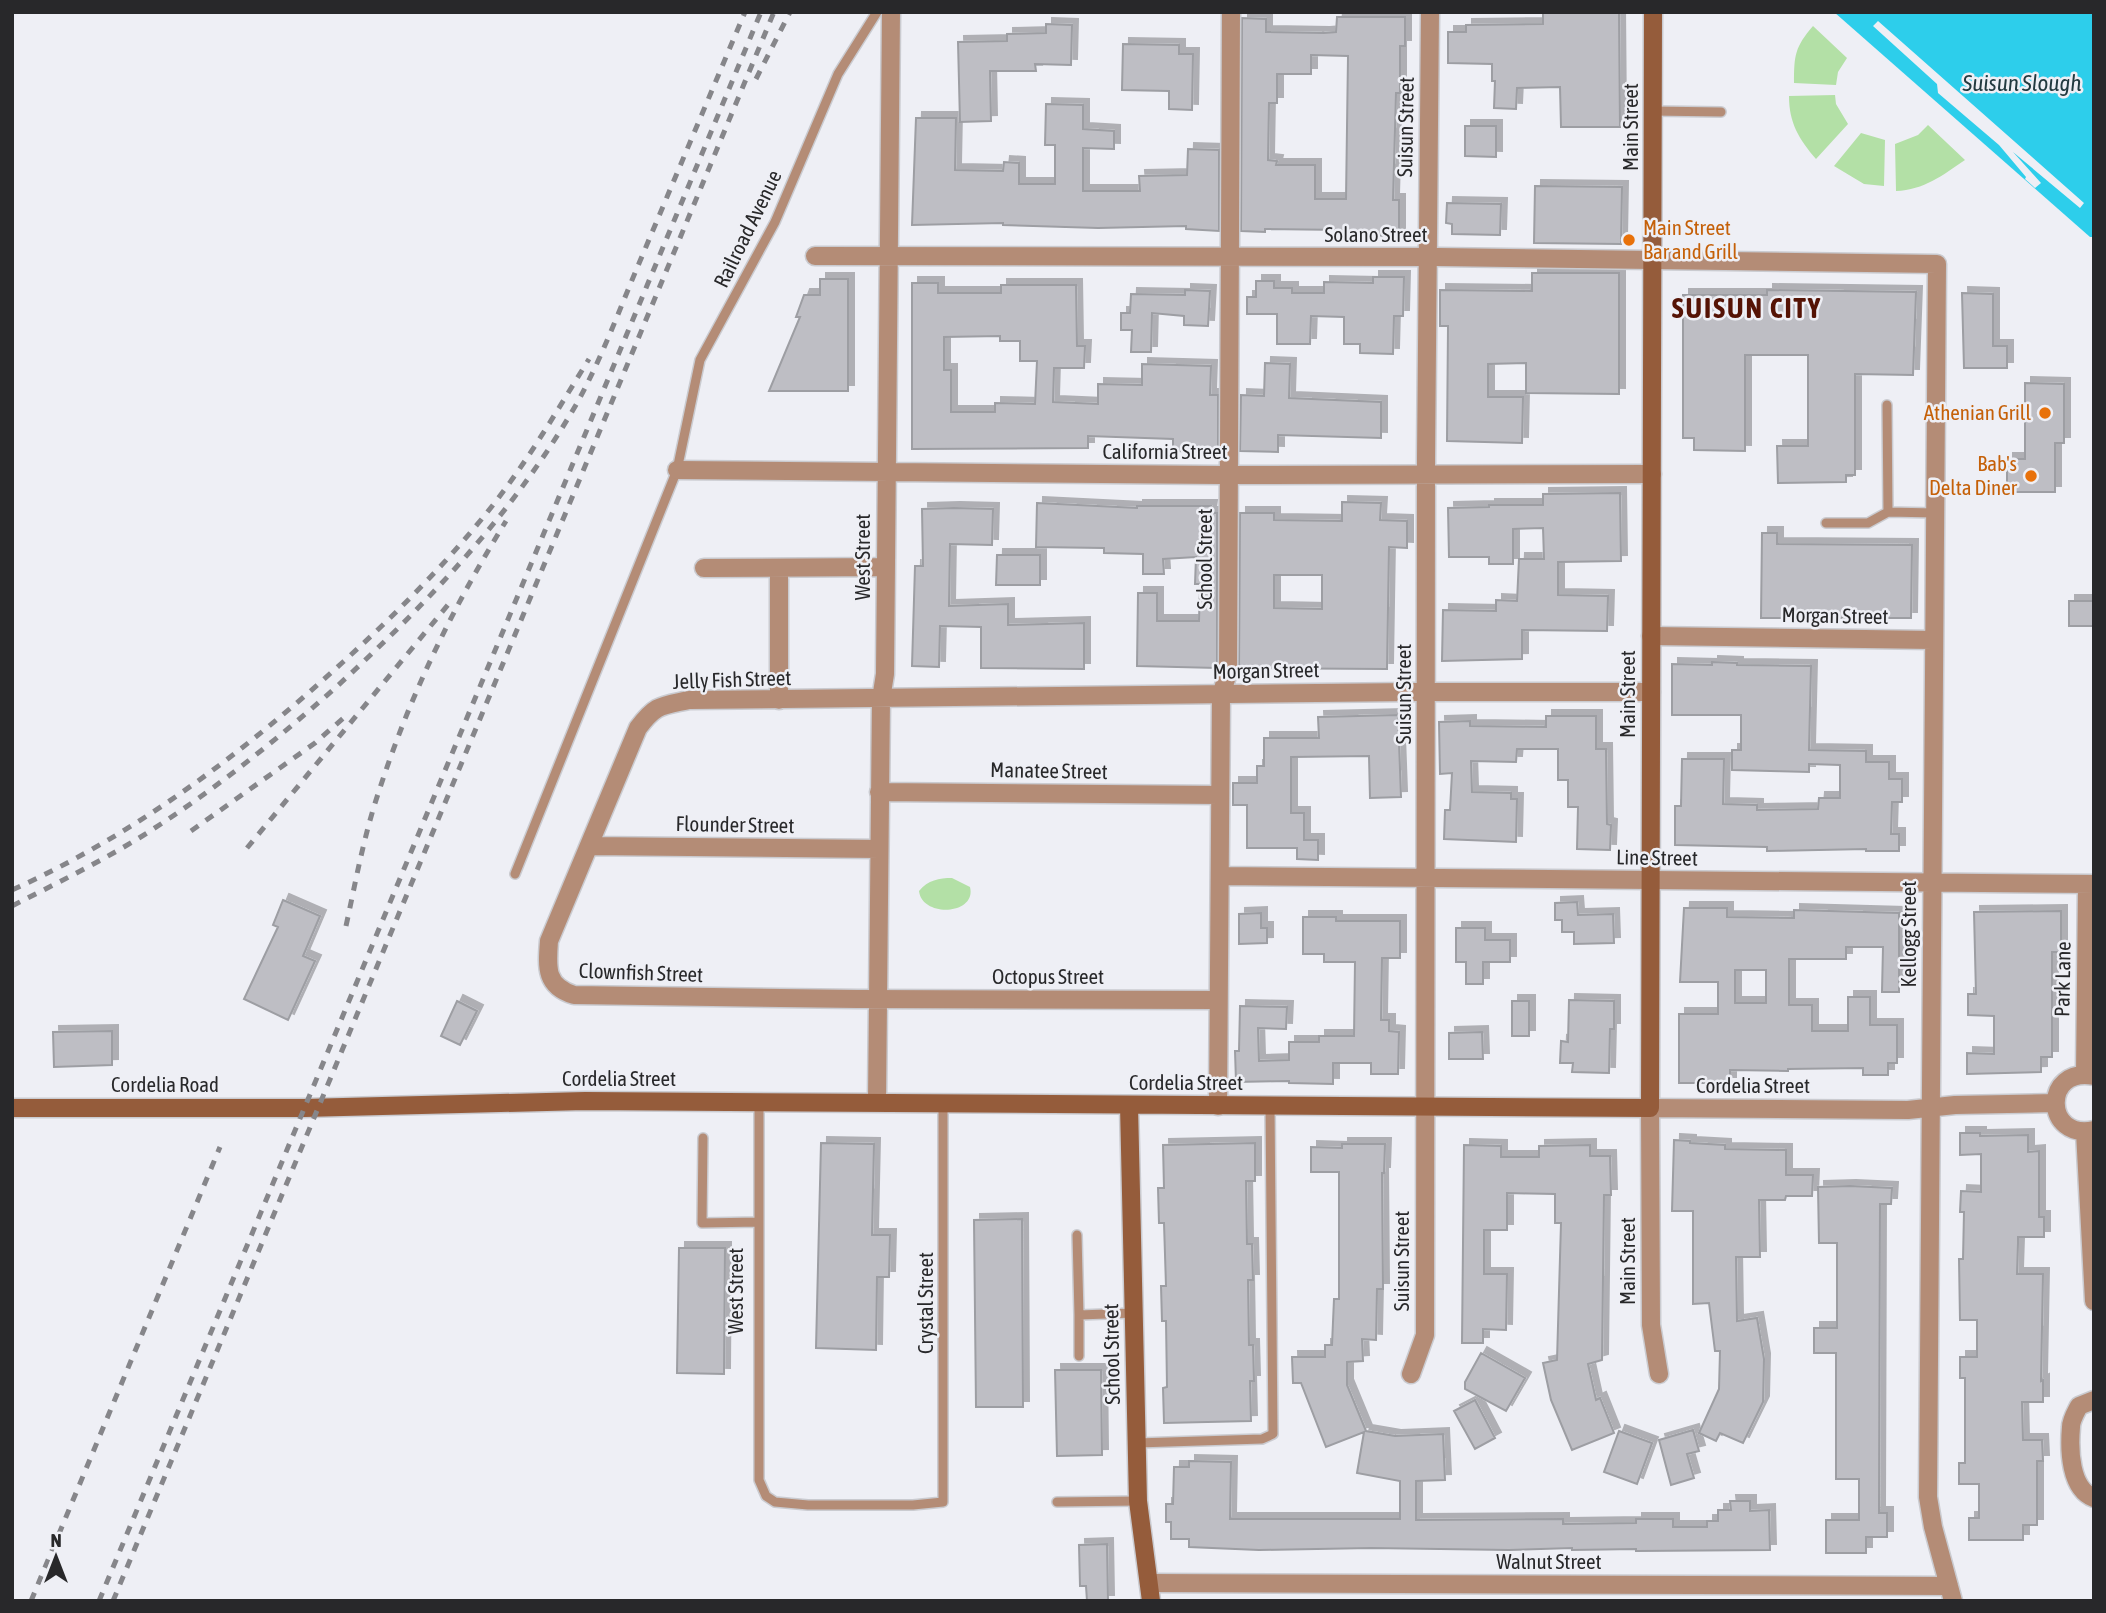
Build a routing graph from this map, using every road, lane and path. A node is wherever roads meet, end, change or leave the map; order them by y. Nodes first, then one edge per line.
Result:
1 (877, 12) edge
2 (891, 12) edge
3 (1231, 12) edge
4 (1430, 12) edge
5 (1653, 12) edge
6 (1653, 111) junction
7 (1721, 112) dead end
8 (815, 256) dead end
9 (889, 257) junction
10 (1428, 257) junction
11 (1231, 258) junction
12 (1653, 260) junction
13 (1937, 264) joint
14 (1887, 405) dead end
15 (677, 470) junction
16 (885, 473) junction
17 (1652, 474) junction
18 (1229, 475) junction
19 (1426, 475) junction
20 (1888, 512) junction
21 (1935, 513) junction
22 (1826, 523) dead end
23 (886, 567) junction
24 (704, 568) dead end
25 (779, 568) junction
26 (1651, 636) junction
27 (1934, 640) junction
28 (1427, 692) junction
29 (1651, 692) junction
30 (1221, 695) junction
31 (881, 699) junction
32 (779, 700) junction
33 (879, 792) junction
34 (1219, 795) junction
35 (590, 846) junction
36 (879, 849) junction
37 (515, 874) dead end
38 (1220, 876) junction
39 (1426, 879) junction
40 (1651, 880) junction
41 (1932, 881) junction
42 (2091, 884) edge
43 (878, 999) junction
44 (1218, 1000) junction
45 (2089, 1076) edge
46 (877, 1101) junction
47 (759, 1102) junction
48 (2055, 1103) junction
49 (943, 1104) junction
50 (1129, 1105) junction
51 (1218, 1106) junction
52 (1270, 1106) junction
53 (1930, 1106) junction
54 (1424, 1107) junction
55 (12, 1108) edge
56 (317, 1108) joint
57 (1650, 1108) junction
58 (2090, 1131) edge
59 (703, 1138) dead end
60 (759, 1222) junction
61 (1077, 1235) dead end
62 (2094, 1301) edge
63 (1134, 1313) junction
64 (1080, 1315) junction
65 (1079, 1356) dead end
66 (1411, 1374) dead end
67 (1659, 1374) dead end
68 (2094, 1400) edge
69 (1137, 1443) junction
70 (759, 1480) joint
71 (2094, 1498) edge
72 (1138, 1501) junction
73 (1057, 1502) dead end
74 (1150, 1592) edge
75 (1951, 1594) edge

1 - 15 lane, Railroad Avenue
2 - 9 street, West Street
3 - 11 street, School Street
4 - 10 street, Suisun Street
5 - 6 main road, Main Street
6 - 7 lane
6 - 12 main road, Main Street
8 - 9 street, Solano Street
9 - 11 street, Solano Street
9 - 16 street, West Street
10 - 11 street, Solano Street
10 - 12 street, Solano Street
10 - 19 street, Suisun Street
11 - 18 street, School Street
12 - 13 street, Solano Street
12 - 17 main road, Main Street
13 - 21 street, Kellogg Street
14 - 20 lane
15 - 16 street, California Street
15 - 37 lane, Railroad Avenue
16 - 18 street, California Street
16 - 23 street, West Street
17 - 19 street, California Street
17 - 26 main road, Main Street
18 - 19 street, California Street
18 - 30 street, School Street
19 - 28 street, Suisun Street
20 - 21 lane
20 - 22 lane
21 - 27 street, Kellogg Street
23 - 25 street
23 - 31 street, West Street
24 - 25 street
25 - 32 street
26 - 27 street, Morgan Street
26 - 29 main road, Main Street
27 - 41 street, Kellogg Street
28 - 29 street, Morgan Street
28 - 30 street, Morgan Street
28 - 39 street, Suisun Street
29 - 40 main road, Main Street
30 - 31 street, Morgan Street
30 - 34 street, School Street
31 - 32 street, Jelly Fish Street
31 - 33 street, West Street
32 - 35 street, Jelly Fish Street
33 - 34 street, Manatee Street
33 - 36 street, West Street
34 - 38 street, School Street
35 - 36 street, Flounder Street
35 - 43 street, Clownfish Street
36 - 43 street, West Street
38 - 39 street, Line Street
38 - 44 street, School Street
39 - 40 street, Line Street
39 - 54 street, Suisun Street
40 - 41 street, Line Street
40 - 57 main road, Main Street
41 - 42 street, Line Street
41 - 53 street, Kellogg Street
42 - 45 street, Park Lane
43 - 44 street, Octopus Street
43 - 46 street, West Street
44 - 51 street, School Street
45 - 48 street
46 - 47 main road, Cordelia Street
46 - 49 main road, Cordelia Street
47 - 56 main road, Cordelia Street
47 - 60 lane, West Street
48 - 53 street, Cordelia Street
48 - 58 street
49 - 50 main road, Cordelia Street
49 - 70 lane, Crystal Street
50 - 51 main road, Cordelia Street
50 - 63 main road, School Street
51 - 52 main road, Cordelia Street
52 - 54 main road, Cordelia Street
52 - 69 lane
53 - 57 street, Cordelia Street
53 - 75 street, Kellogg Street
54 - 57 main road, Cordelia Street
54 - 66 street, Suisun Street
55 - 56 main road, Cordelia Road
57 - 67 street, Main Street
58 - 62 street
59 - 60 lane
60 - 70 lane, West Street
61 - 64 lane
63 - 64 lane
63 - 69 main road, School Street
64 - 65 lane
68 - 71 street
69 - 72 main road, School Street
72 - 73 lane
72 - 74 main road, School Street
74 - 75 street, Walnut Street

